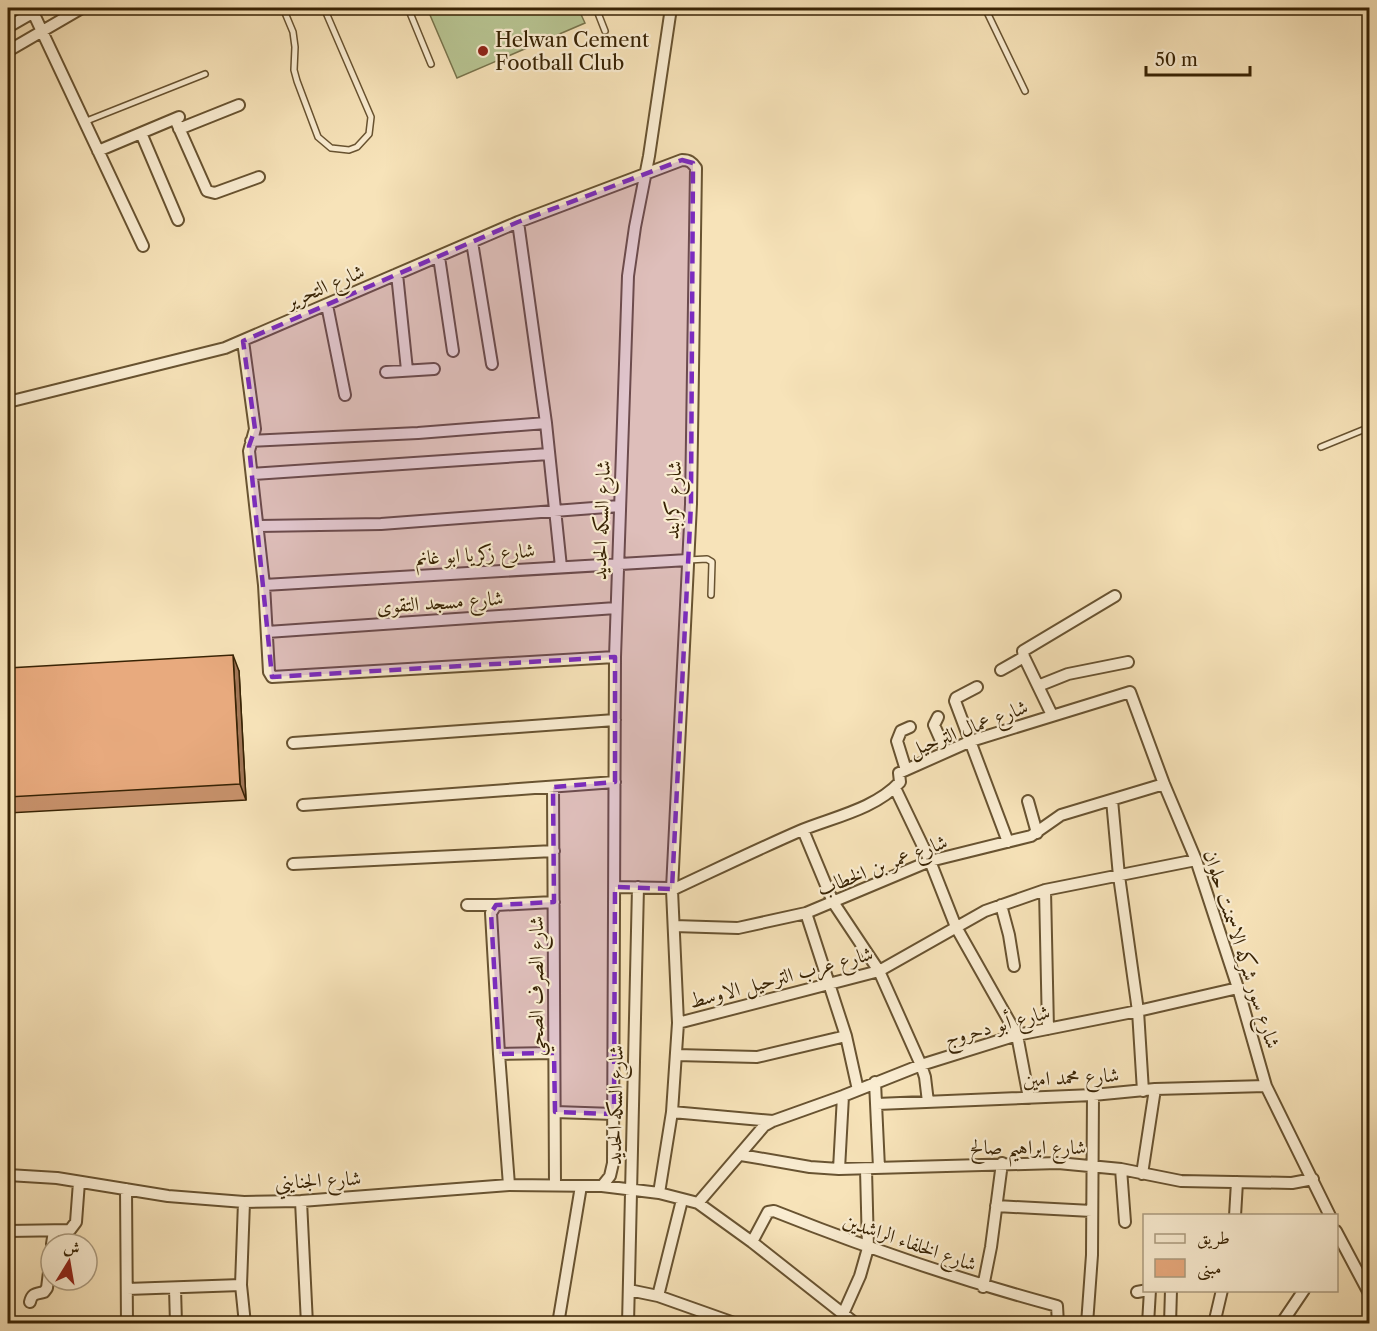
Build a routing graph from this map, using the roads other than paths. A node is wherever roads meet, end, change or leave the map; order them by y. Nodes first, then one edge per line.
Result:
1 (82, 8) edge
2 (284, 8) edge
3 (324, 8) edge
4 (408, 8) edge
5 (596, 8) edge
6 (671, 8) edge
7 (985, 8) edge
8 (35, 9) edge
9 (8, 27) edge
10 (605, 31) dead end
11 (42, 32) junction
12 (8, 51) edge
13 (431, 64) dead end
14 (205, 74) dead end
15 (1025, 92) dead end
16 (239, 105) dead end
17 (178, 121) junction
18 (84, 122) junction
19 (141, 133) junction
20 (98, 151) junction
21 (646, 173) junction
22 (259, 177) dead end
23 (178, 220) dead end
24 (518, 222) junction
25 (472, 242) junction
26 (143, 246) dead end
27 (439, 257) junction
28 (397, 274) junction
29 (327, 305) junction
30 (243, 341) junction
31 (453, 351) dead end
32 (492, 364) dead end
33 (434, 369) dead end
34 (407, 370) junction
35 (386, 372) dead end
36 (345, 395) dead end
37 (8, 402) edge
38 (546, 423) junction
39 (1370, 428) edge
40 (251, 441) junction
41 (1321, 447) dead end
42 (549, 454) junction
43 (252, 474) junction
44 (620, 506) junction
45 (555, 511) junction
46 (259, 526) junction
47 (688, 560) junction
48 (618, 563) junction
49 (561, 567) junction
50 (264, 585) junction
51 (711, 595) dead end
52 (1115, 596) dead end
53 (616, 608) junction
54 (267, 632) junction
55 (615, 657) junction
56 (1024, 657) junction
57 (1128, 662) dead end
58 (1000, 670) dead end
59 (1038, 686) junction
60 (977, 687) dead end
61 (1128, 692) joint
62 (1052, 716) junction
63 (938, 717) dead end
64 (615, 720) junction
65 (910, 727) dead end
66 (971, 741) junction
67 (293, 743) dead end
68 (946, 752) junction
69 (906, 770) junction
70 (615, 782) junction
71 (1164, 784) junction
72 (553, 787) junction
73 (895, 788) junction
74 (1112, 800) junction
75 (1028, 801) dead end
76 (303, 805) dead end
77 (802, 830) junction
78 (1037, 833) junction
79 (1008, 842) junction
80 (554, 851) junction
81 (1196, 860) junction
82 (930, 861) junction
83 (293, 864) dead end
84 (1119, 876) junction
85 (615, 887) junction
86 (638, 887) junction
87 (672, 889) junction
88 (1045, 890) junction
89 (554, 902) junction
90 (833, 902) junction
91 (467, 905) dead end
92 (496, 905) junction
93 (1000, 905) junction
94 (806, 913) junction
95 (674, 926) junction
96 (956, 927) junction
97 (1014, 966) dead end
98 (879, 971) junction
99 (830, 985) junction
100 (1238, 988) junction
101 (1138, 1011) junction
102 (678, 1023) junction
103 (1048, 1029) junction
104 (1017, 1035) junction
105 (846, 1036) junction
106 (554, 1053) junction
107 (499, 1054) junction
108 (676, 1055) junction
109 (921, 1065) junction
110 (875, 1082) junction
111 (1266, 1086) junction
112 (1155, 1089) junction
113 (858, 1090) junction
114 (1143, 1090) junction
115 (1093, 1095) junction
116 (843, 1096) junction
117 (1029, 1098) junction
118 (928, 1102) junction
119 (877, 1104) junction
120 (555, 1112) junction
121 (672, 1112) junction
122 (614, 1114) junction
123 (773, 1121) junction
124 (741, 1155) junction
125 (1002, 1163) junction
126 (1091, 1165) junction
127 (879, 1168) junction
128 (839, 1169) junction
129 (866, 1169) junction
130 (1121, 1169) junction
131 (1142, 1174) junction
132 (8, 1175) edge
133 (1313, 1179) junction
134 (79, 1182) junction
135 (1237, 1182) junction
136 (509, 1185) junction
137 (555, 1185) junction
138 (581, 1186) junction
139 (602, 1186) junction
140 (126, 1190) junction
141 (631, 1190) junction
142 (659, 1193) junction
143 (682, 1200) junction
144 (301, 1201) junction
145 (244, 1202) junction
146 (698, 1203) junction
147 (996, 1206) junction
148 (1092, 1211) junction
149 (1235, 1214) edge
150 (1330, 1214) edge
151 (1125, 1222) dead end
152 (8, 1231) edge
153 (54, 1231) joint
154 (1338, 1235) edge
155 (752, 1242) junction
156 (868, 1248) junction
157 (241, 1286) junction
158 (983, 1287) junction
159 (175, 1288) junction
160 (127, 1289) junction
161 (629, 1290) junction
162 (44, 1292) edge
163 (1145, 1292) edge
164 (1171, 1292) edge
165 (1222, 1292) edge
166 (1303, 1292) edge
167 (1370, 1294) edge
168 (658, 1296) junction
169 (30, 1302) dead end
170 (850, 1320) edge
171 (127, 1323) edge
172 (176, 1323) edge
173 (245, 1323) edge
174 (307, 1323) edge
175 (558, 1323) edge
176 (628, 1323) edge
177 (737, 1323) edge
178 (1058, 1323) edge
179 (1087, 1323) edge
180 (1148, 1323) edge
181 (1170, 1323) edge
182 (1214, 1323) edge
183 (1281, 1323) edge

1 - 11 street
2 - 3 lane
4 - 13 lane
5 - 10 lane
6 - 21 street, شارع السكه الحديد
7 - 15 lane
8 - 9 street
8 - 11 street
11 - 12 street
11 - 18 street
14 - 18 lane
16 - 17 street
17 - 19 street
17 - 22 street
18 - 20 street
19 - 20 street
19 - 23 street
20 - 26 street
21 - 24 street, شارع التحرير
21 - 44 street, شارع السكه الحديد
21 - 47 street, شارع كرابند
24 - 25 street, شارع التحرير
24 - 38 street
25 - 27 street, شارع التحرير
25 - 32 street
27 - 28 street, شارع التحرير
27 - 31 street
28 - 29 street, شارع التحرير
28 - 34 street
29 - 30 street, شارع التحرير
29 - 36 street
30 - 37 street, شارع التحرير
30 - 40 street
33 - 34 street
34 - 35 street
38 - 40 street
38 - 42 street
39 - 41 lane
40 - 43 street
42 - 43 street
42 - 45 street
43 - 46 street
44 - 45 street
44 - 48 street, شارع السكه الحديد
45 - 46 street
45 - 49 street
46 - 50 street
47 - 48 street, شارع زكريا ابو غانم
47 - 51 lane
47 - 87 street, شارع كرابند
48 - 49 street, شارع زكريا ابو غانم
48 - 53 street, شارع السكه الحديد
49 - 50 street, شارع زكريا ابو غانم
50 - 54 street
52 - 56 street
53 - 54 street, شارع مسجد التقوى
53 - 55 street, شارع السكه الحديد
54 - 55 street
55 - 64 street, شارع السكه الحديد
56 - 58 street
56 - 59 street
57 - 59 street
59 - 62 street
60 - 66 street
61 - 62 street, شارع عمال الترحيل
61 - 71 street, شارع سور شركه الاسمنت حلوان
62 - 66 street, شارع عمال الترحيل
63 - 68 street
64 - 67 street
64 - 70 street, شارع السكه الحديد
65 - 69 street
66 - 68 street, شارع عمال الترحيل
66 - 79 street
68 - 69 street, شارع عمال الترحيل
69 - 73 street, شارع عمال الترحيل
70 - 72 street
70 - 85 street, شارع السكه الحديد
71 - 74 street, شارع عمر بن الخطاب
71 - 81 street, شارع سور شركه الاسمنت حلوان
72 - 76 street
72 - 80 street, شارع الصرف الصحي
73 - 77 street, شارع عمال الترحيل
73 - 82 street
74 - 78 street, شارع عمر بن الخطاب
74 - 84 street
75 - 78 street
77 - 87 street, شارع عمال الترحيل
77 - 90 street
78 - 79 street, شارع عمر بن الخطاب
79 - 82 street, شارع عمر بن الخطاب
80 - 83 street
80 - 89 street, شارع الصرف الصحي
81 - 84 street, شارع عرب الترحيل الاوسط
81 - 100 street, شارع سور شركه الاسمنت حلوان
82 - 90 street, شارع عمر بن الخطاب
82 - 96 street
84 - 88 street, شارع عرب الترحيل الاوسط
84 - 101 street
85 - 86 street
85 - 122 street, شارع السكه الحديد
86 - 87 street
86 - 141 street, شارع السكه الحديد
87 - 95 street
88 - 93 street, شارع عرب الترحيل الاوسط
88 - 103 street
89 - 92 street
89 - 106 street, شارع الصرف الصحي
90 - 94 street, شارع عمر بن الخطاب
90 - 98 street
91 - 92 street
92 - 107 street
93 - 96 street, شارع عرب الترحيل الاوسط
93 - 97 street
94 - 95 street, شارع عمر بن الخطاب
94 - 99 street
95 - 102 street
96 - 98 street, شارع عرب الترحيل الاوسط
96 - 104 street
98 - 99 street, شارع عرب الترحيل الاوسط
98 - 109 street
99 - 102 street, شارع عرب الترحيل الاوسط
99 - 105 street
100 - 101 street, شارع أبو دحروج
100 - 111 street, شارع سور شركه الاسمنت حلوان
101 - 103 street, شارع أبو دحروج
101 - 114 street
102 - 108 street
103 - 104 street, شارع أبو دحروج
104 - 109 street, شارع أبو دحروج
104 - 117 street
105 - 108 street
105 - 113 street
106 - 107 street
106 - 120 street, شارع الصرف الصحي
107 - 136 street
108 - 121 street
109 - 110 street, شارع أبو دحروج
109 - 118 street
110 - 113 street, شارع أبو دحروج
110 - 119 street
111 - 112 street, شارع محمد امين
111 - 133 street, شارع سور شركه الاسمنت حلوان
112 - 114 street, شارع محمد امين
112 - 131 street
113 - 116 street, شارع أبو دحروج
114 - 115 street, شارع محمد امين
115 - 117 street, شارع محمد امين
115 - 126 street
116 - 123 street, شارع أبو دحروج
116 - 128 street
117 - 118 street, شارع محمد امين
118 - 119 street, شارع محمد امين
119 - 127 street
120 - 122 street
120 - 137 street, شارع الصرف الصحي
121 - 123 street, شارع أبو دحروج
121 - 142 street
122 - 139 street, شارع السكه الحديد
123 - 124 street, شارع أبو دحروج
124 - 128 street, شارع ابراهيم صالح
124 - 146 street, شارع أبو دحروج
125 - 126 street, شارع ابراهيم صالح
125 - 127 street, شارع ابراهيم صالح
125 - 147 street
126 - 130 street, شارع ابراهيم صالح
126 - 148 street
127 - 129 street, شارع ابراهيم صالح
128 - 129 street, شارع ابراهيم صالح
129 - 156 street
130 - 131 street, شارع ابراهيم صالح
130 - 151 street
131 - 135 street, شارع ابراهيم صالح
132 - 134 street, شارع الجنايني
133 - 135 street, شارع ابراهيم صالح
133 - 150 street, شارع سور شركه الاسمنت حلوان
134 - 140 street, شارع الجنايني
134 - 153 street
135 - 149 street
136 - 137 street, شارع الجنايني
136 - 144 street, شارع الجنايني
137 - 138 street, شارع الجنايني
138 - 139 street, شارع الجنايني
138 - 175 street
139 - 141 street, شارع الجنايني
140 - 145 street, شارع الجنايني
140 - 160 street
141 - 142 street, شارع الجنايني
141 - 161 street, شارع السكه الحديد
142 - 143 street, شارع الجنايني
143 - 146 street, شارع الجنايني
143 - 168 street
144 - 145 street, شارع الجنايني
144 - 174 street
145 - 157 street
146 - 155 street
147 - 148 street
147 - 158 street
148 - 179 street
152 - 153 street
154 - 167 street
155 - 156 street, شارع الخلفاء الراشدين
155 - 170 street
156 - 158 street, شارع الخلفاء الراشدين
156 - 170 street
157 - 159 street
157 - 173 street
158 - 178 street, شارع الخلفاء الراشدين
159 - 160 street
159 - 172 street
160 - 171 street
161 - 168 street
161 - 176 street, شارع السكه الحديد
162 - 169 street
163 - 180 street
164 - 181 street
165 - 182 street
166 - 183 street
168 - 177 street

